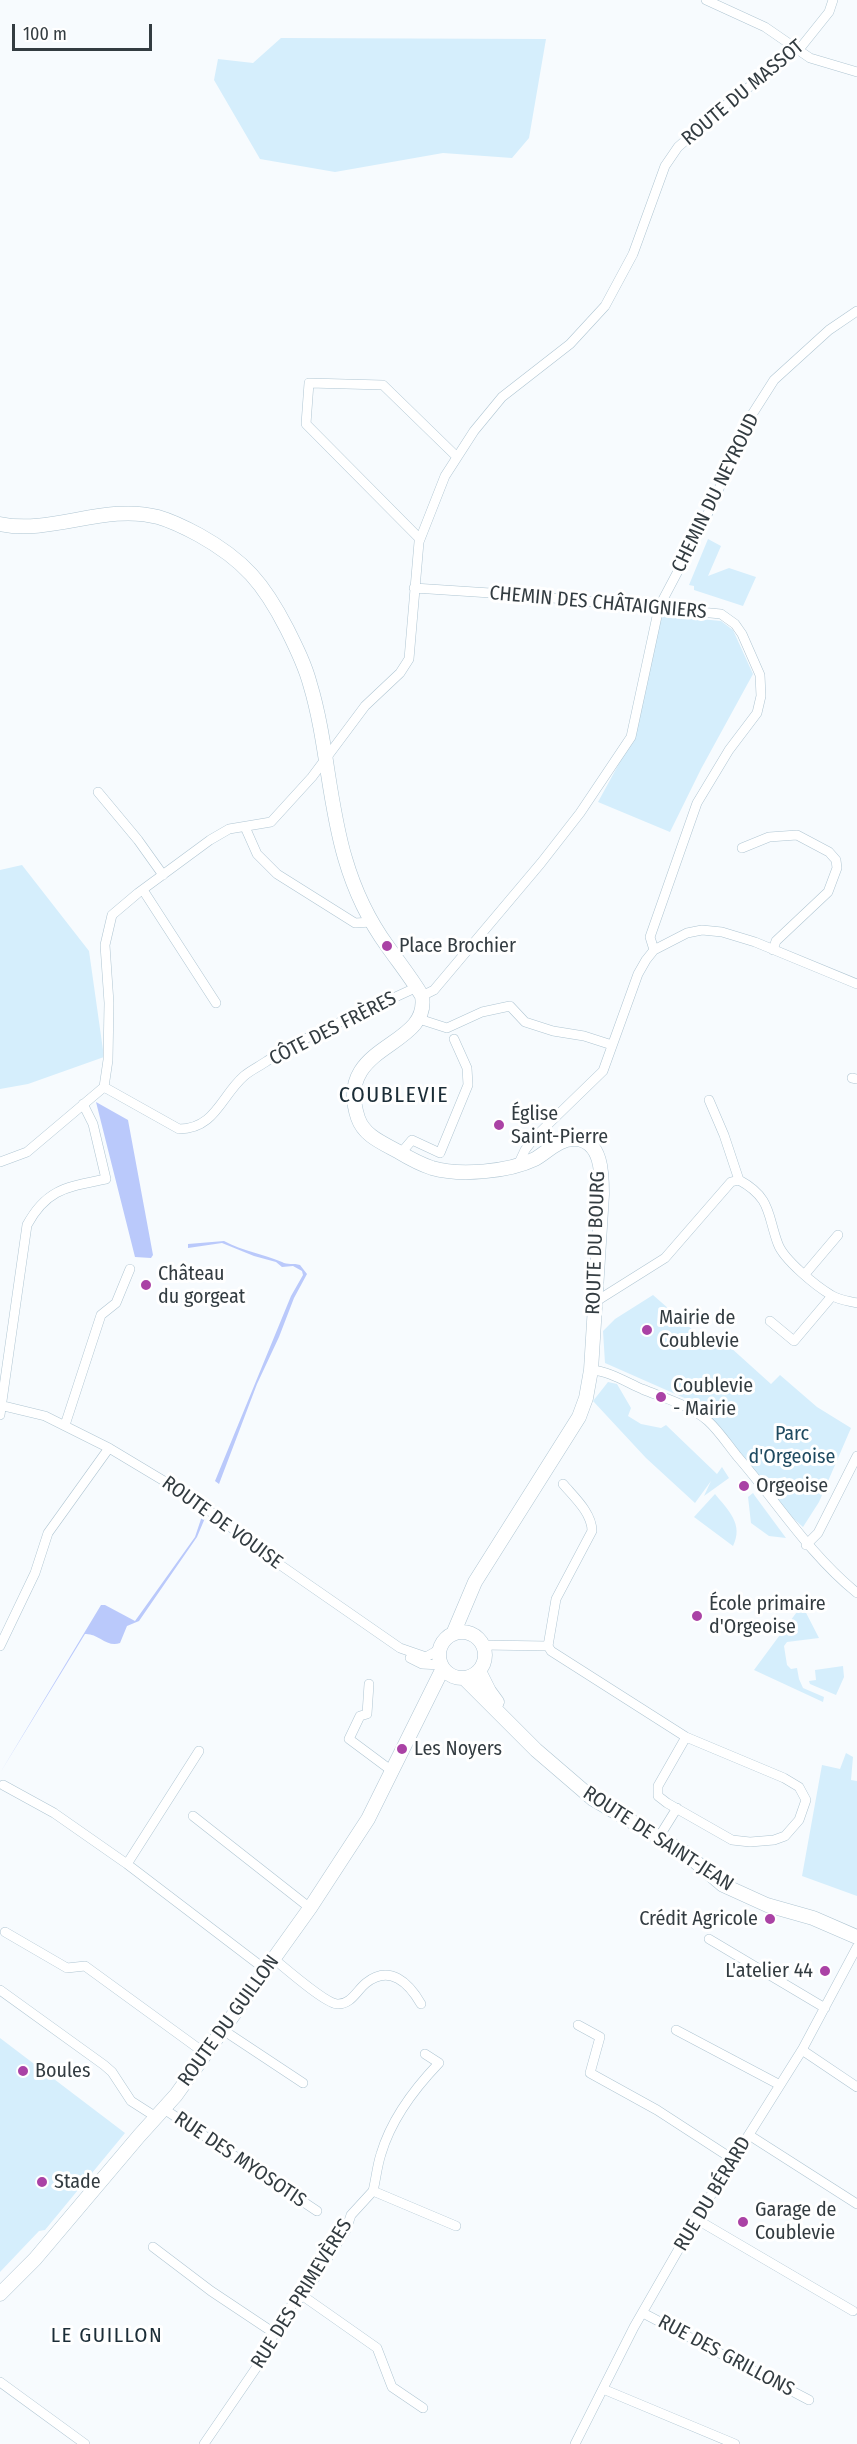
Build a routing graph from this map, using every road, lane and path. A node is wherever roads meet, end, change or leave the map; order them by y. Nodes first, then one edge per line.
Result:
1 (706, 0) edge
2 (833, 0) edge
3 (798, 49) junction
4 (857, 72) edge
5 (857, 311) edge
6 (457, 457) junction
7 (0, 524) edge
8 (420, 539) junction
9 (414, 588) junction
10 (659, 607) junction
11 (326, 760) junction
12 (98, 792) dead end
13 (245, 827) junction
14 (742, 848) dead end
15 (163, 875) junction
16 (143, 890) junction
17 (372, 922) junction
18 (654, 950) junction
19 (773, 950) junction
20 (857, 984) edge
21 (420, 995) junction
22 (216, 1004) dead end
23 (419, 1018) junction
24 (454, 1039) dead end
25 (612, 1045) junction
26 (104, 1087) junction
27 (709, 1100) dead end
28 (83, 1104) junction
29 (401, 1154) junction
30 (0, 1162) edge
31 (518, 1165) junction
32 (739, 1180) junction
33 (838, 1235) dead end
34 (130, 1269) dead end
35 (806, 1274) junction
36 (832, 1296) junction
37 (595, 1302) junction
38 (857, 1303) edge
39 (770, 1321) dead end
40 (591, 1370) junction
41 (1, 1409) edge
42 (65, 1425) junction
43 (109, 1448) junction
44 (857, 1456) edge
45 (563, 1484) dead end
46 (503, 1540) junction
47 (806, 1545) junction
48 (857, 1593) edge
49 (453, 1635) junction
50 (478, 1640) junction
51 (0, 1646) edge
52 (548, 1646) junction
53 (400, 1648) junction
54 (440, 1649) junction
55 (442, 1666) junction
56 (480, 1671) junction
57 (460, 1678) junction
58 (369, 1684) dead end
59 (417, 1719) junction
60 (686, 1737) junction
61 (536, 1750) junction
62 (199, 1751) dead end
63 (392, 1771) junction
64 (3, 1785) dead end
65 (677, 1808) junction
66 (193, 1816) dead end
67 (660, 1837) junction
68 (127, 1864) junction
69 (310, 1908) junction
70 (6, 1932) dead end
71 (857, 1937) edge
72 (709, 1939) dead end
73 (857, 1947) edge
74 (270, 1964) junction
75 (0, 1990) edge
76 (421, 2004) dead end
77 (825, 2008) junction
78 (578, 2025) dead end
79 (223, 2030) junction
80 (675, 2030) dead end
81 (802, 2050) junction
82 (206, 2054) junction
83 (425, 2055) dead end
84 (303, 2083) dead end
85 (780, 2085) junction
86 (857, 2087) edge
87 (160, 2113) junction
88 (749, 2135) junction
89 (734, 2160) junction
90 (373, 2191) junction
91 (857, 2204) edge
92 (317, 2211) dead end
93 (696, 2219) junction
94 (456, 2226) dead end
95 (153, 2247) dead end
96 (0, 2294) edge
97 (303, 2296) junction
98 (852, 2311) dead end
99 (643, 2313) junction
100 (274, 2333) junction
101 (0, 2382) edge
102 (603, 2389) junction
103 (809, 2400) dead end
104 (423, 2408) dead end
105 (85, 2444) edge
106 (204, 2444) edge
107 (575, 2444) edge
108 (735, 2444) edge

1 - 3 street
2 - 3 street, ROUTE DU MASSOT
3 - 4 street
3 - 6 street, ROUTE DU MASSOT
5 - 10 street, CHEMIN DU NEYROUD
6 - 8 street, ROUTE DU MASSOT
6 - 8 street
7 - 11 main road
8 - 9 street, ROUTE DU MASSOT
9 - 10 street, CHEMIN DES CHÂTAIGNIERS
9 - 11 street, ROUTE DU MASSOT
10 - 18 street, CHEMIN DES CHÂTAIGNIERS
10 - 21 street, CHEMIN DU NEYROUD
11 - 13 street, ROUTE DU MASSOT
11 - 17 main road
12 - 15 street
13 - 15 street, ROUTE DU MASSOT
13 - 17 street
14 - 19 street
15 - 16 street, ROUTE DU MASSOT
16 - 22 street
16 - 26 street, ROUTE DU MASSOT
17 - 21 main road
18 - 19 street
18 - 25 street, CHEMIN DES CHÂTAIGNIERS
19 - 20 street
21 - 23 main road
21 - 26 street, CÔTE DES FRÈRES
23 - 25 street
23 - 29 main road, ROUTE DU BOURG
24 - 29 street
25 - 31 street, CHEMIN DES CHÂTAIGNIERS
26 - 28 street
27 - 32 street
28 - 30 street
28 - 41 street
29 - 31 main road, ROUTE DU BOURG
31 - 37 main road, ROUTE DU BOURG
32 - 35 street
32 - 37 street
33 - 35 street
34 - 42 street
35 - 36 street
36 - 38 street
36 - 39 street
37 - 40 main road, ROUTE DU BOURG
40 - 46 main road, ROUTE DU BOURG
40 - 47 street
41 - 42 street, ROUTE DE VOUISE
42 - 43 street, ROUTE DE VOUISE
43 - 51 street
43 - 53 street, ROUTE DE VOUISE
44 - 47 street
45 - 52 street
46 - 49 main road, ROUTE DU BOURG
46 - 50 main road, ROUTE DU BOURG
47 - 48 street
49 - 50 main road
49 - 54 main road
50 - 52 street
50 - 56 main road
52 - 60 street
53 - 54 street, ROUTE DE VOUISE
53 - 55 street, ROUTE DE VOUISE
54 - 55 main road
55 - 57 main road
55 - 59 main road, ROUTE DU GUILLON
56 - 57 main road
56 - 61 main road, ROUTE DE SAINT-JEAN
57 - 59 main road, ROUTE DU GUILLON
57 - 61 main road, ROUTE DE SAINT-JEAN
58 - 63 street
59 - 63 main road, ROUTE DU GUILLON
60 - 65 street
60 - 65 street
61 - 67 main road, ROUTE DE SAINT-JEAN
62 - 68 street
63 - 69 main road, ROUTE DU GUILLON
64 - 68 street
65 - 67 street
66 - 69 street
67 - 71 main road, ROUTE DE SAINT-JEAN
68 - 74 street
69 - 74 main road, ROUTE DU GUILLON
70 - 82 street
72 - 77 street
73 - 77 street, RUE DU BÉRARD
74 - 76 street
74 - 79 main road, ROUTE DU GUILLON
75 - 87 street, RUE DES MYOSOTIS
77 - 81 street, RUE DU BÉRARD
78 - 89 street
79 - 82 main road, ROUTE DU GUILLON
79 - 84 street
80 - 85 street
81 - 85 street, RUE DU BÉRARD
81 - 86 street
82 - 87 main road, ROUTE DU GUILLON
83 - 90 street
85 - 88 street, RUE DU BÉRARD
87 - 92 street, RUE DES MYOSOTIS
87 - 96 main road, ROUTE DU GUILLON
88 - 89 street, RUE DU BÉRARD
88 - 91 street
89 - 93 street, RUE DU BÉRARD
90 - 94 street
90 - 97 street, RUE DES PRIMEVÈRES
93 - 98 street
93 - 99 street, RUE DU BÉRARD
95 - 100 street
97 - 100 street, RUE DES PRIMEVÈRES
97 - 104 street
99 - 102 street, RUE DU BÉRARD
99 - 103 street, RUE DES GRILLONS
100 - 106 street, RUE DES PRIMEVÈRES
101 - 105 street
102 - 107 street, RUE DU BÉRARD
102 - 108 street

